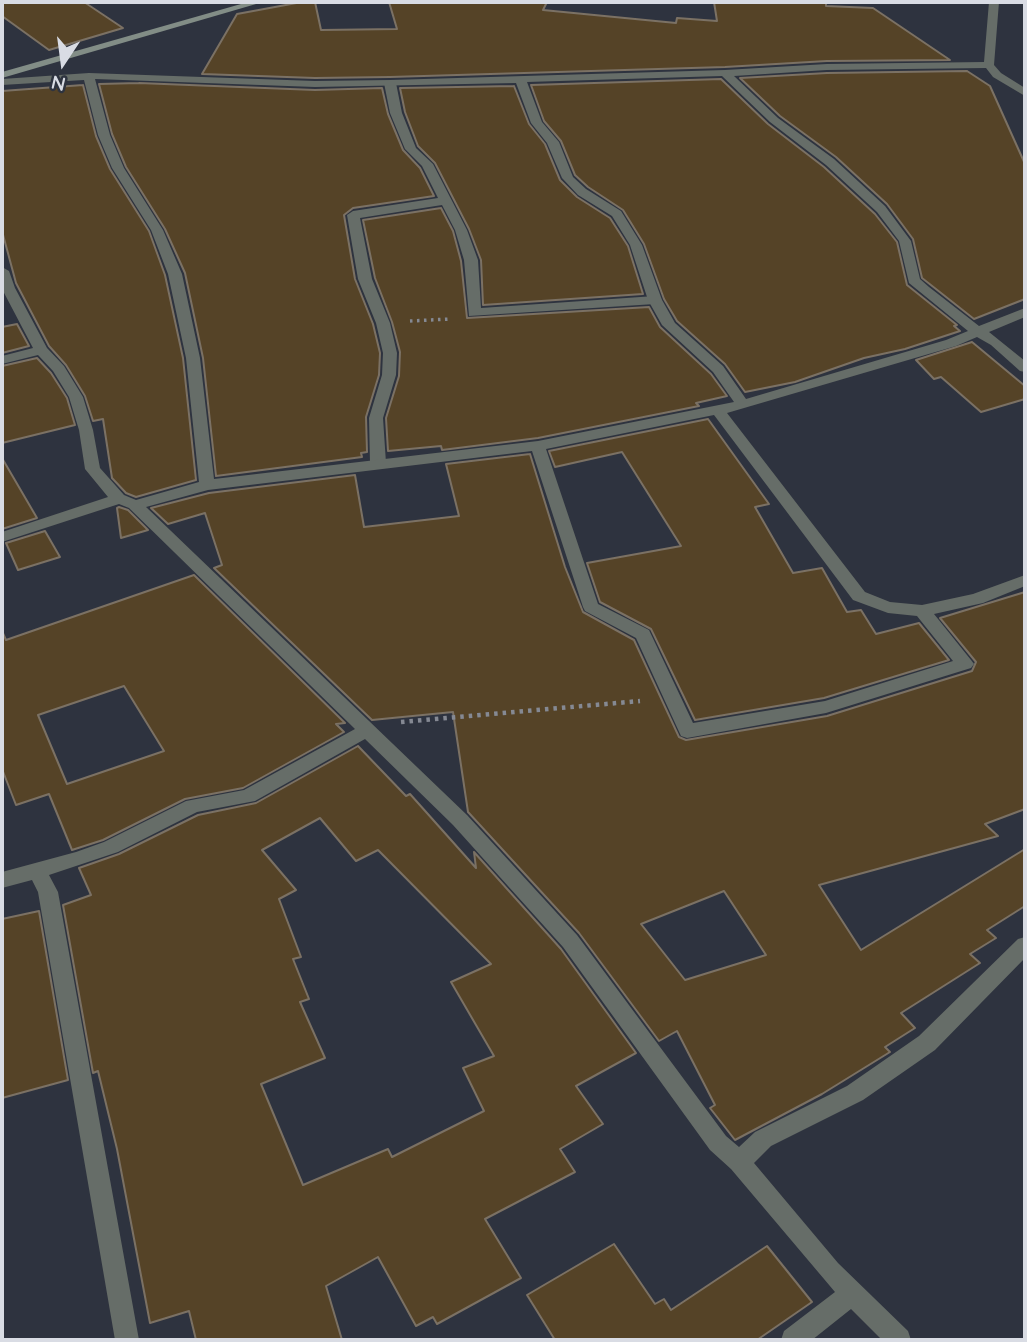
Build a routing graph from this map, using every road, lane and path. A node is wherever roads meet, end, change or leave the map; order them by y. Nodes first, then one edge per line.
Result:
1 (257, 2) edge
2 (994, 2) edge
3 (989, 65) junction
4 (725, 73) junction
5 (2, 75) edge
6 (89, 76) junction
7 (520, 78) junction
8 (2, 82) edge
9 (390, 83) junction
10 (1025, 93) edge
11 (446, 201) junction
12 (2, 271) edge
13 (655, 300) junction
14 (1025, 312) edge
15 (474, 313) junction
16 (383, 323) junction
17 (977, 331) junction
18 (41, 350) junction
19 (2, 360) edge
20 (1025, 368) edge
21 (743, 405) junction
22 (717, 409) junction
23 (538, 446) junction
24 (378, 463) junction
25 (207, 485) junction
26 (126, 501) junction
27 (2, 537) edge
28 (1025, 580) edge
29 (922, 611) junction
30 (672, 698) junction
31 (365, 731) junction
32 (37, 871) junction
33 (2, 880) edge
34 (1025, 945) edge
35 (739, 1162) junction
36 (853, 1293) junction
37 (127, 1340) edge
38 (793, 1340) edge
39 (899, 1340) edge

1 - 5 main road
2 - 3 street
3 - 4 street
3 - 10 street
4 - 7 street
4 - 17 street
6 - 8 street
6 - 9 street
6 - 25 street
7 - 9 street
7 - 13 street
9 - 11 street
11 - 15 street
11 - 16 street
12 - 18 street
13 - 15 street
13 - 21 street
14 - 17 street
15 - 16 path
16 - 24 street
17 - 20 street
17 - 21 street
18 - 19 street
18 - 26 street
21 - 22 street
22 - 23 street
22 - 29 street
23 - 24 street
23 - 30 street
24 - 25 street
25 - 26 street
26 - 27 street
26 - 31 street
28 - 29 street
29 - 30 street
30 - 31 path
31 - 32 street
31 - 35 street
32 - 33 street
32 - 37 street
34 - 35 street
35 - 36 street
36 - 38 street
36 - 39 street

